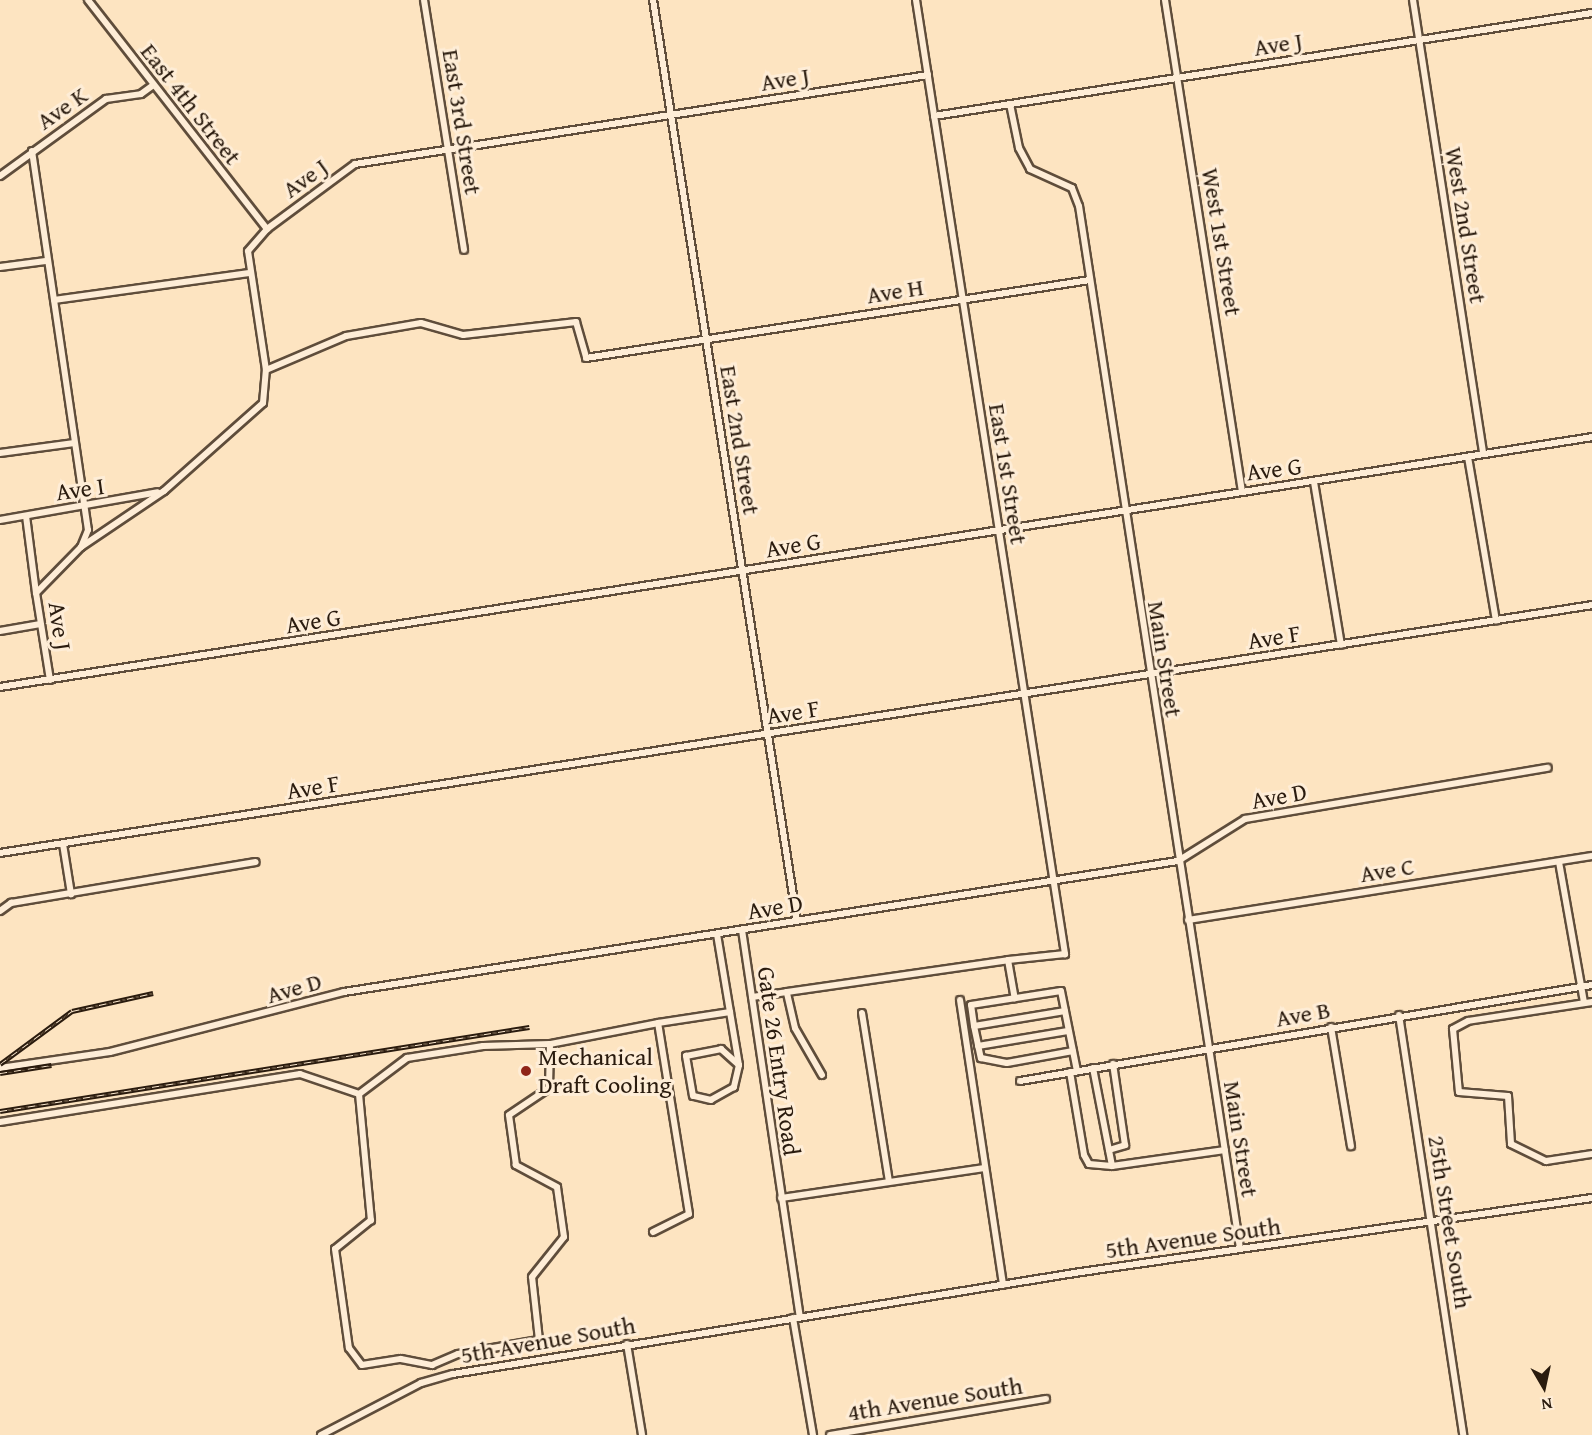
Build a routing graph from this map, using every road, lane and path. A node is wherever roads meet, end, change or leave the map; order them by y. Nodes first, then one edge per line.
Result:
1 (88, 0) edge
2 (424, 0) edge
3 (653, 0) edge
4 (916, 0) edge
5 (1165, 0) edge
6 (1413, 0) edge
7 (1592, 13) edge
8 (1420, 40) junction
9 (928, 75) junction
10 (1178, 78) junction
11 (152, 86) junction
12 (1010, 104) junction
13 (670, 114) junction
14 (934, 116) junction
15 (448, 149) junction
16 (32, 151) junction
17 (0, 176) edge
18 (267, 228) junction
19 (464, 250) dead end
20 (46, 261) junction
21 (0, 267) edge
22 (249, 273) junction
23 (1090, 280) junction
24 (962, 298) junction
25 (54, 300) junction
26 (707, 340) junction
27 (266, 370) junction
28 (1592, 437) edge
29 (74, 443) junction
30 (0, 453) edge
31 (1483, 454) junction
32 (1468, 457) junction
33 (1314, 482) junction
34 (164, 490) junction
35 (1242, 490) junction
36 (84, 504) junction
37 (1124, 510) junction
38 (26, 516) junction
39 (0, 520) edge
40 (999, 530) junction
41 (81, 548) junction
42 (742, 571) junction
43 (36, 593) junction
44 (1592, 605) edge
45 (1496, 621) junction
46 (40, 624) junction
47 (0, 631) edge
48 (1341, 645) junction
49 (1149, 675) junction
50 (50, 680) junction
51 (0, 687) edge
52 (1024, 694) junction
53 (767, 734) junction
54 (1548, 768) dead end
55 (63, 844) junction
56 (0, 853) edge
57 (1592, 856) edge
58 (1178, 861) junction
59 (1560, 861) junction
60 (256, 862) dead end
61 (1053, 880) junction
62 (71, 894) junction
63 (0, 911) edge
64 (1188, 920) junction
65 (797, 921) junction
66 (742, 930) junction
67 (717, 934) junction
68 (1008, 960) junction
69 (1592, 985) edge
70 (1579, 987) junction
71 (787, 992) junction
72 (752, 997) junction
73 (1015, 998) junction
74 (960, 1000) dead end
75 (1592, 1002) edge
76 (1584, 1004) junction
77 (1065, 1011) junction
78 (730, 1012) junction
79 (862, 1013) dead end
80 (1399, 1015) junction
81 (658, 1023) junction
82 (974, 1026) junction
83 (1331, 1027) junction
84 (1068, 1031) junction
85 (550, 1044) junction
86 (978, 1046) junction
87 (1208, 1048) junction
88 (1073, 1051) junction
89 (1113, 1064) junction
90 (739, 1065) junction
91 (0, 1068) edge
92 (1092, 1068) junction
93 (1073, 1071) junction
94 (822, 1075) dead end
95 (1020, 1081) dead end
96 (358, 1094) junction
97 (0, 1122) edge
98 (1351, 1146) dead end
99 (1109, 1150) junction
100 (1225, 1150) junction
101 (1592, 1154) edge
102 (1112, 1166) junction
103 (985, 1168) junction
104 (889, 1181) junction
105 (781, 1198) junction
106 (1592, 1198) edge
107 (1431, 1218) junction
108 (653, 1232) dead end
109 (1240, 1249) junction
110 (1003, 1285) junction
111 (797, 1317) junction
112 (627, 1344) junction
113 (1046, 1399) dead end
114 (321, 1435) edge
115 (642, 1435) edge
116 (813, 1435) edge
117 (830, 1435) edge
118 (1463, 1435) edge

1 - 11 street, East 4th Street
2 - 15 street, East 3rd Street
3 - 13 street, East 2nd Street
4 - 9 street, East 1st Street
5 - 10 street, West 1st Street
6 - 8 street, West 2nd Street
7 - 8 street, Ave J
8 - 10 street, Ave J
8 - 31 street, West 2nd Street
9 - 13 street, Ave J
9 - 14 street, East 1st Street
10 - 12 street, Ave J
10 - 35 street, West 1st Street
11 - 16 street, Ave K
11 - 18 street, East 4th Street
12 - 14 street, Ave J
12 - 23 street, Main Street
13 - 15 street, Ave J
13 - 26 street, East 2nd Street
14 - 24 street, East 1st Street
15 - 18 street, Ave J
15 - 19 street, East 3rd Street
16 - 17 street, Ave K
16 - 20 street
18 - 22 street, Ave J
20 - 21 street
20 - 25 street
22 - 25 street
22 - 27 street, Ave J
23 - 24 street, Ave H
23 - 37 street, Main Street
24 - 26 street, Ave H
24 - 40 street, East 1st Street
25 - 29 street
26 - 27 street, Ave H
26 - 42 street, East 2nd Street
27 - 34 street, Ave J
28 - 31 street, Ave G
29 - 30 street
29 - 36 street
31 - 32 street, Ave G
32 - 33 street, Ave G
32 - 45 street
33 - 35 street, Ave G
33 - 48 street
34 - 36 street, Ave I
34 - 41 street, Ave J
35 - 37 street, Ave G
36 - 38 street, Ave I
36 - 41 street
37 - 40 street, Ave G
37 - 49 street, Main Street
38 - 39 street, Ave I
38 - 43 street
40 - 42 street, Ave G
40 - 52 street, East 1st Street
41 - 43 street, Ave J
42 - 50 street, Ave G
42 - 53 street, East 2nd Street
43 - 46 street, Ave J
44 - 45 street, Ave F
45 - 48 street, Ave F
46 - 47 street
46 - 50 street, Ave J
48 - 49 street, Ave F
49 - 52 street, Ave F
49 - 58 street, Main Street
50 - 51 street, Ave G
52 - 53 street, Ave F
52 - 61 street, East 1st Street
53 - 55 street, Ave F
53 - 65 street, East 2nd Street
54 - 58 street, Ave D
55 - 56 street, Ave F
55 - 62 street
57 - 59 street, Ave C
58 - 61 street, Ave D
58 - 64 street, Main Street
59 - 64 street, Ave C
59 - 70 street
60 - 62 street
61 - 65 street, Ave D
61 - 68 street, East 1st Street
62 - 63 street
64 - 87 street, Main Street
65 - 66 street, Ave D
66 - 67 street, Ave D
66 - 72 street, Gate 26 Entry Road
67 - 78 street
67 - 91 street, Ave D
68 - 71 street
68 - 73 street
69 - 70 street, Ave B
70 - 76 street
70 - 80 street, Ave B
71 - 72 street
71 - 94 street
72 - 105 street, Gate 26 Entry Road
73 - 77 street
73 - 82 street
74 - 103 street
75 - 76 street
76 - 101 street
77 - 82 street
77 - 84 street
78 - 81 street
78 - 90 street
79 - 104 street
80 - 83 street, Ave B
80 - 107 street, 25th Street South
81 - 85 street
81 - 108 street
82 - 86 street
83 - 87 street, Ave B
83 - 98 street
84 - 86 street
84 - 88 street
85 - 96 street
85 - 96 street
86 - 88 street
87 - 89 street, Ave B
87 - 100 street, Main Street
88 - 93 street
89 - 92 street, Ave B
89 - 99 street
90 - 90 street
92 - 93 street, Ave B
92 - 99 street
93 - 95 street, Ave B
93 - 102 street
96 - 97 street
99 - 102 street
100 - 102 street
100 - 109 street, Main Street
103 - 104 street
103 - 110 street
104 - 105 street
105 - 111 street, Gate 26 Entry Road
106 - 107 street, 5th Avenue South
107 - 109 street, 5th Avenue South
107 - 118 street, 25th Street South
109 - 110 street, 5th Avenue South
110 - 111 street, 5th Avenue South
111 - 112 street, 5th Avenue South
111 - 116 street, Gate 26 Entry Road
112 - 114 street, 5th Avenue South
112 - 115 street
113 - 117 street, 4th Avenue South

